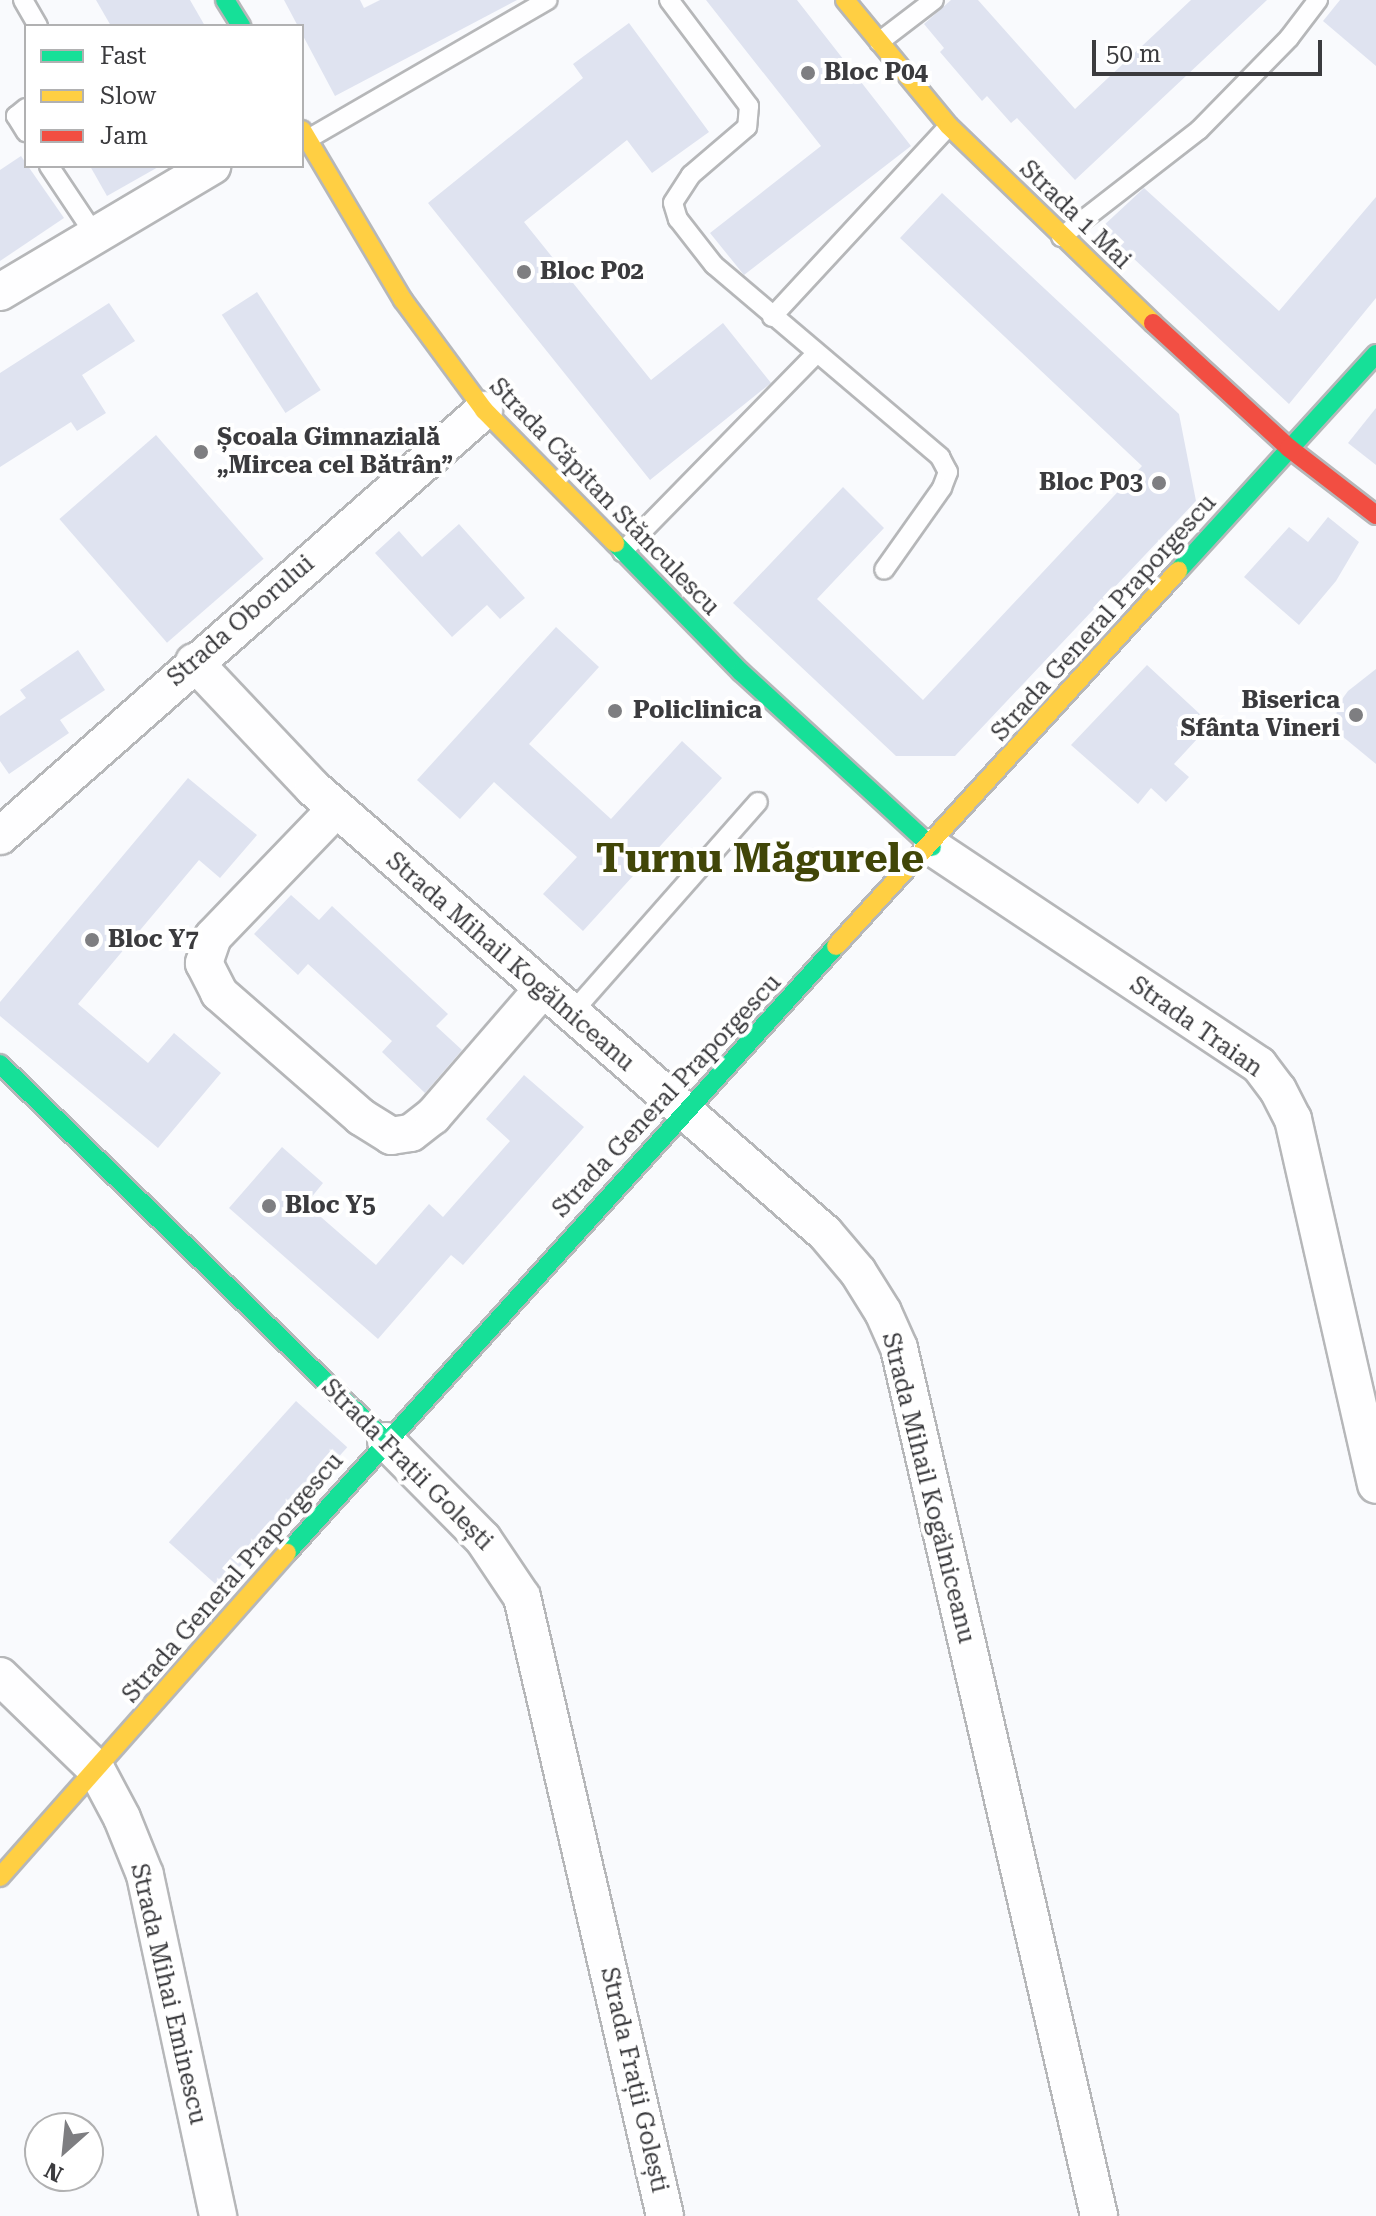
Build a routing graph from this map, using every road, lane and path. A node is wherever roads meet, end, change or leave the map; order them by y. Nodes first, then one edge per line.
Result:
1 (23, 0) edge
2 (225, 0) edge
3 (548, 0) edge
4 (669, 0) edge
5 (845, 0) edge
6 (934, 0) edge
7 (1318, 0) edge
8 (37, 24) edge
9 (240, 24) edge
10 (878, 42) junction
11 (24, 110) edge
12 (949, 126) junction
13 (24, 129) edge
14 (305, 134) edge
15 (50, 168) edge
16 (209, 168) edge
17 (95, 235) junction
18 (1061, 237) junction
19 (0, 292) edge
20 (772, 317) junction
21 (816, 354) junction
22 (1376, 354) edge
23 (484, 410) junction
24 (1289, 448) junction
25 (1376, 515) edge
26 (620, 554) junction
27 (884, 570) dead end
28 (194, 662) junction
29 (758, 802) dead end
30 (336, 809) junction
31 (0, 836) edge
32 (932, 847) junction
33 (541, 991) junction
34 (570, 1015) junction
35 (0, 1064) edge
36 (684, 1112) junction
37 (386, 1441) junction
38 (1376, 1485) edge
39 (0, 1676) edge
40 (96, 1769) junction
41 (0, 1877) edge
42 (218, 2216) edge
43 (665, 2216) edge
44 (1099, 2216) edge

1 - 8 lane
2 - 9 main road
3 - 14 lane
4 - 20 lane
5 - 10 main road, Strada 1 Mai
6 - 10 lane
7 - 18 lane
10 - 12 main road, Strada 1 Mai
11 - 13 lane
12 - 18 main road, Strada 1 Mai
12 - 20 lane
14 - 23 main road, Strada Căpitan Stănculescu
15 - 17 lane
16 - 17 street
17 - 19 street
18 - 24 main road, Strada 1 Mai
20 - 21 lane
21 - 26 lane
21 - 27 lane
22 - 24 main road, Strada General Praporgescu
23 - 26 main road, Strada Căpitan Stănculescu
23 - 28 street, Strada Oborului
24 - 25 main road, Strada 1 Mai
24 - 32 main road, Strada General Praporgescu
26 - 32 main road, Strada Căpitan Stănculescu
28 - 30 street, Strada Mihail Kogălniceanu
28 - 31 street, Strada Oborului
29 - 34 lane
30 - 33 street, Strada Mihail Kogălniceanu
30 - 33 street
32 - 36 main road, Strada General Praporgescu
32 - 38 street, Strada Traian
33 - 34 street, Strada Mihail Kogălniceanu
34 - 36 street, Strada Mihail Kogălniceanu
35 - 37 main road, Strada Frații Golești
36 - 37 main road, Strada General Praporgescu
36 - 44 street, Strada Mihail Kogălniceanu
37 - 40 main road, Strada General Praporgescu
37 - 43 street, Strada Frații Golești
39 - 40 street, Strada Mihai Eminescu
40 - 41 main road, Strada General Praporgescu
40 - 42 street, Strada Mihai Eminescu

